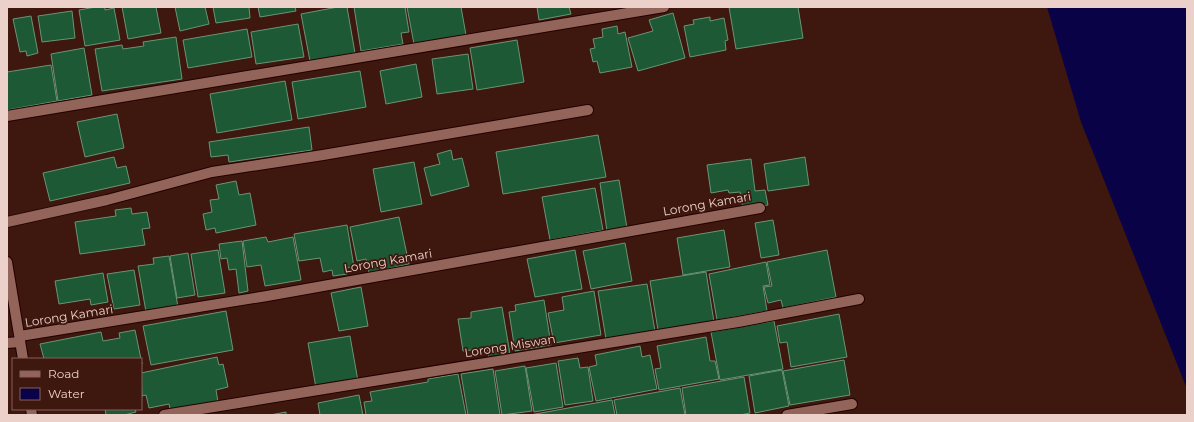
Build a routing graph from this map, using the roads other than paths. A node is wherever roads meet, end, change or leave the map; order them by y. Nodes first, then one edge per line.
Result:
1 (664, 7) edge
2 (588, 110) dead end
3 (7, 116) edge
4 (760, 208) dead end
5 (7, 222) edge
6 (7, 262) edge
7 (859, 299) dead end
8 (20, 339) junction
9 (7, 343) edge
10 (23, 358) edge
11 (852, 404) dead end
12 (164, 415) edge
13 (787, 415) edge

1 - 3 street
2 - 5 street
4 - 8 street, Lorong Kamari
6 - 8 street
7 - 12 street, Lorong Miswan
8 - 9 street, Lorong Kamari
8 - 10 street
11 - 13 street

